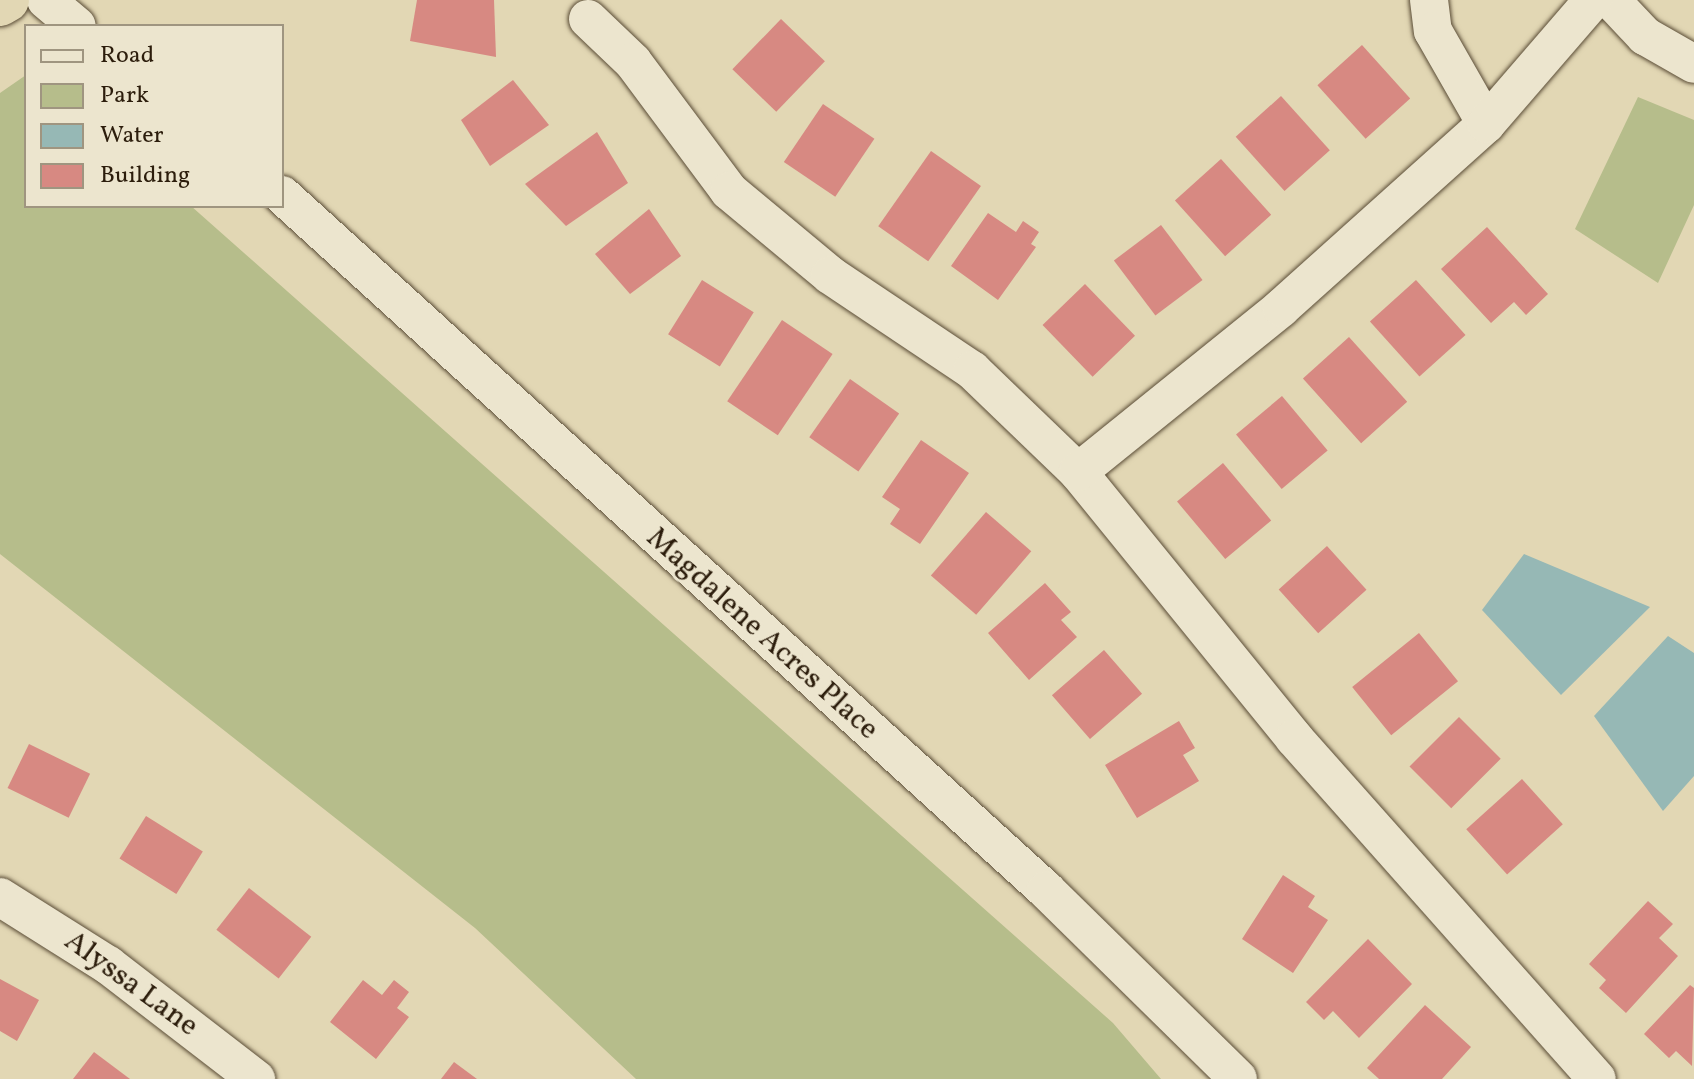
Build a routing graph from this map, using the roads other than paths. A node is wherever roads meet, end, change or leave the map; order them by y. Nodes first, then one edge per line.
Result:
1 (7, 0) edge
2 (46, 0) edge
3 (1429, 0) edge
4 (1593, 0) edge
5 (1611, 0) edge
6 (0, 4) edge
7 (588, 19) dead end
8 (75, 24) edge
9 (1694, 64) edge
10 (1486, 124) junction
11 (284, 197) edge
12 (1078, 472) junction
13 (0, 897) edge
14 (256, 1079) edge
15 (1238, 1079) edge
16 (1597, 1079) edge

1 - 6 highway
2 - 8 street
3 - 10 street
4 - 10 street
5 - 9 street
7 - 12 street
10 - 12 street
11 - 15 street, Magdalene Acres Place
12 - 16 street
13 - 14 street, Alyssa Lane

